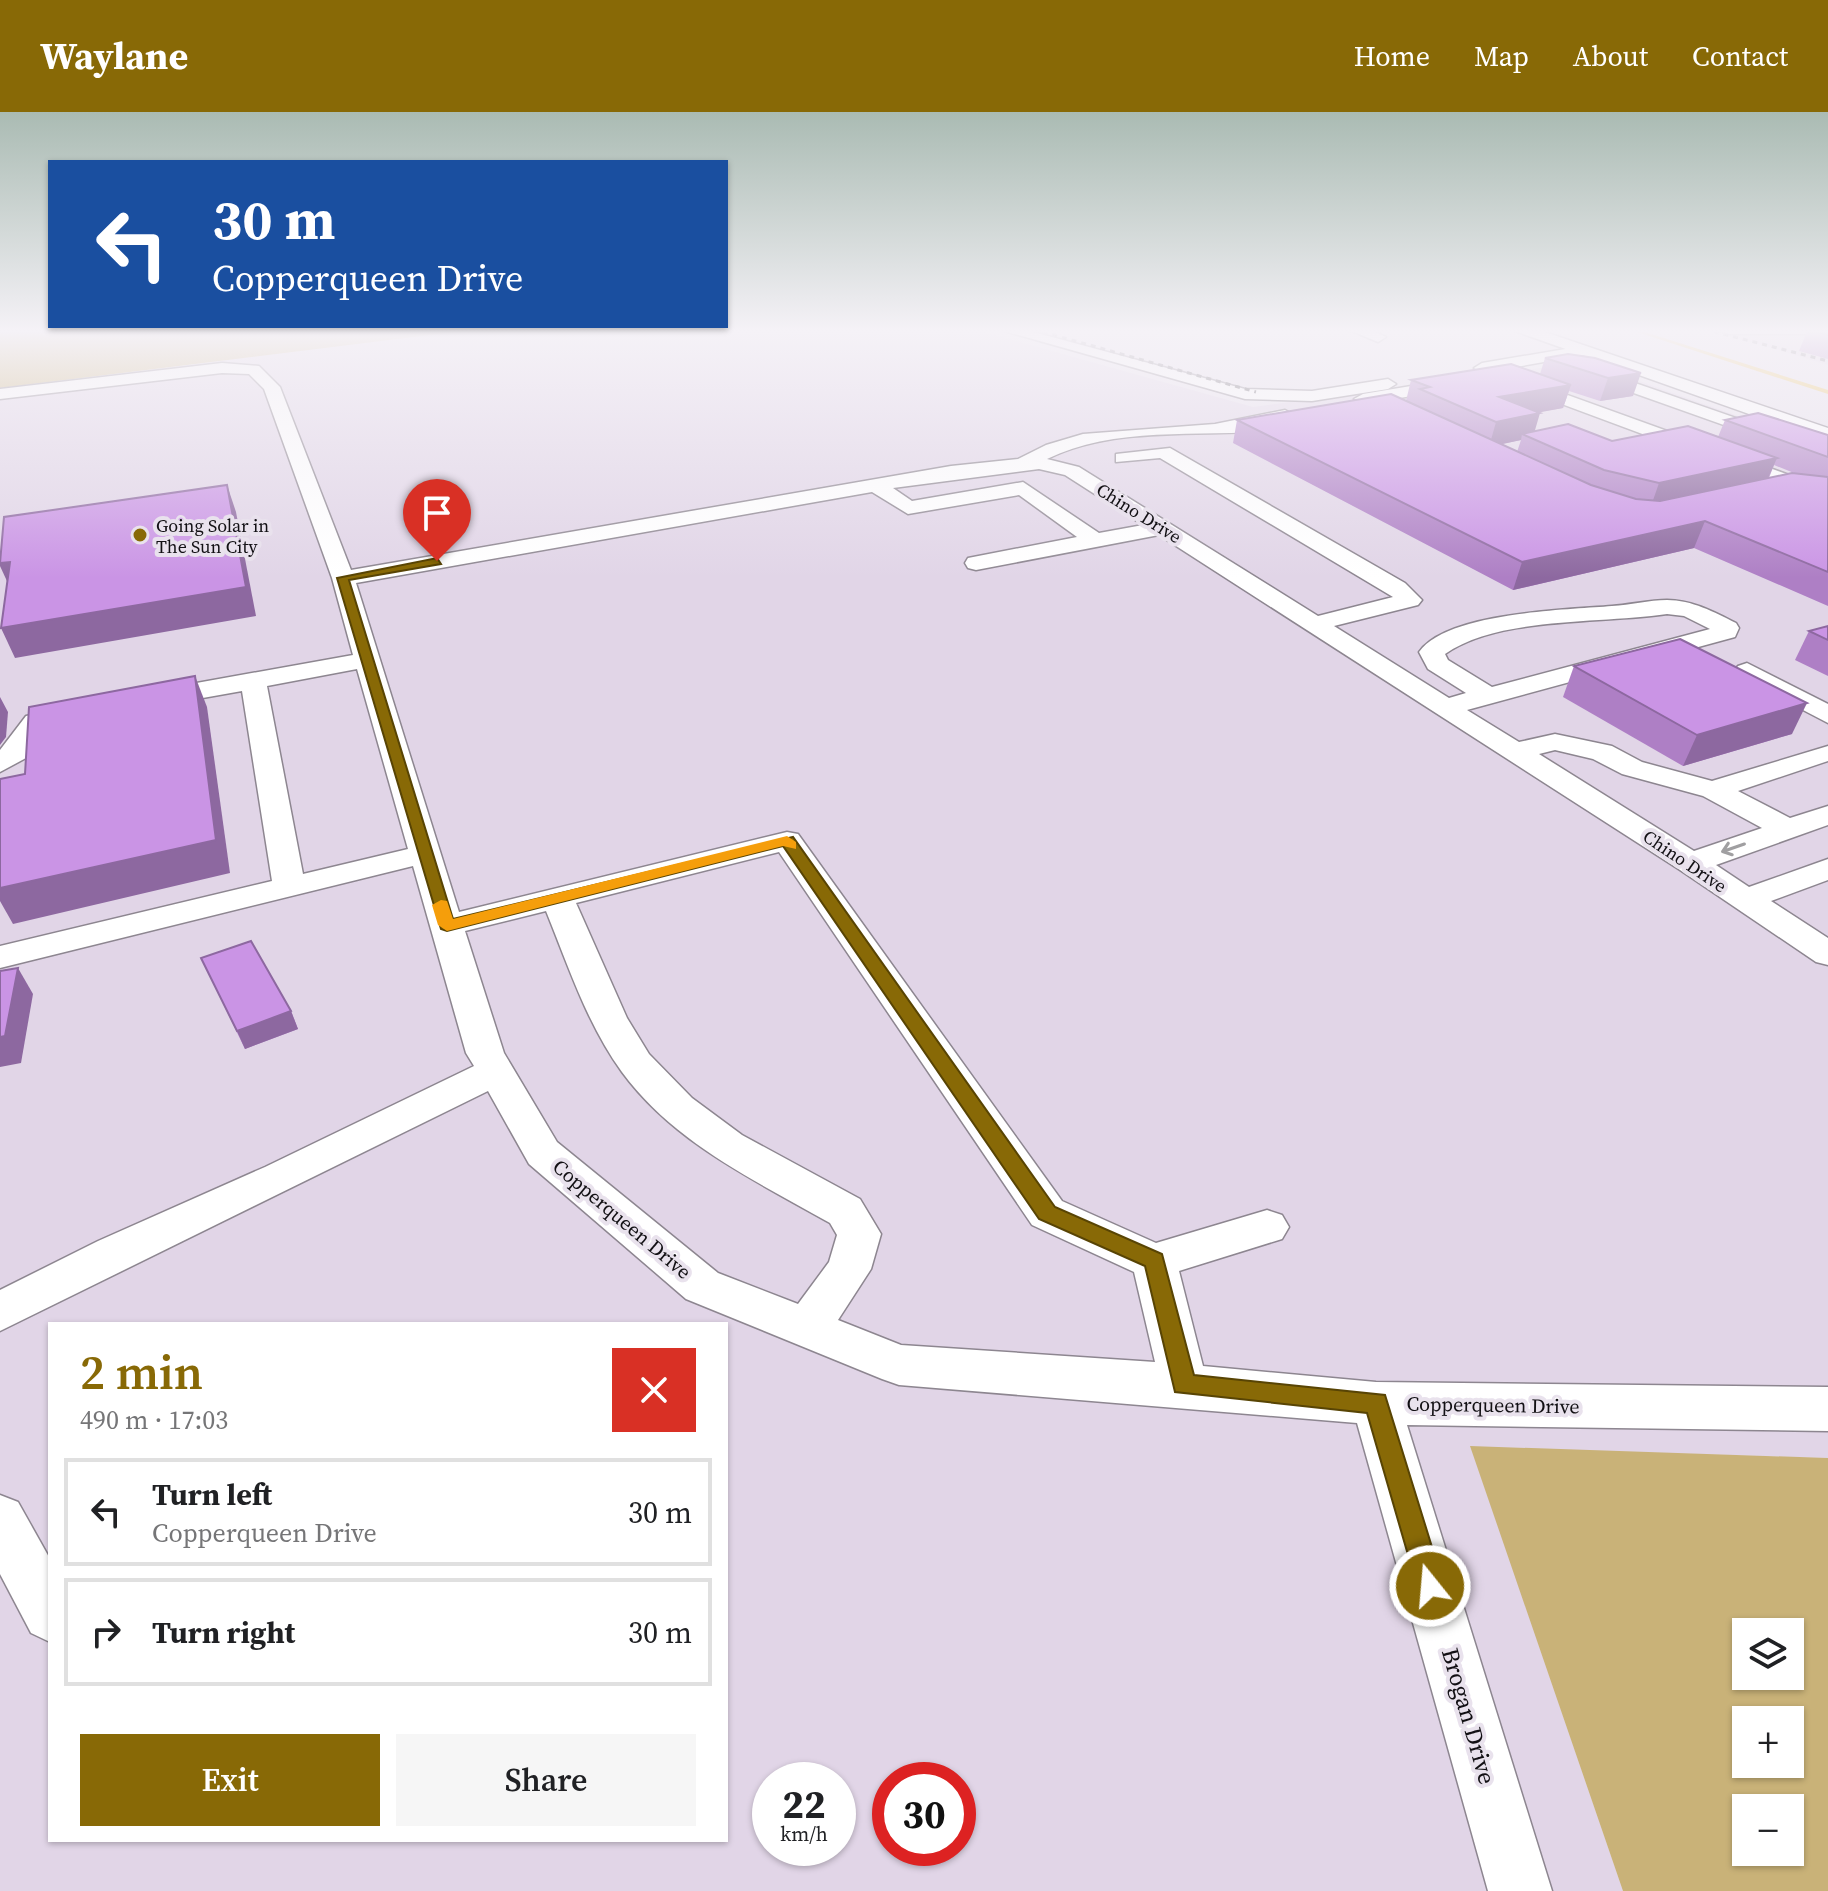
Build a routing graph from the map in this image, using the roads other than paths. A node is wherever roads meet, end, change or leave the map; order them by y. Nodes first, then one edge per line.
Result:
1 (281, 412) edge
2 (1308, 412) edge
3 (1362, 412) edge
4 (1392, 412) edge
5 (1605, 412) edge
6 (1704, 412) edge
7 (1761, 412) edge
8 (1348, 415) edge
9 (1306, 422) edge
10 (1637, 423) junction
11 (1214, 430) junction
12 (1592, 433) edge
13 (1828, 435) edge
14 (1517, 450) edge
15 (1488, 456) junction
16 (1828, 456) edge
17 (1021, 465) junction
18 (1058, 468) junction
19 (876, 485) junction
20 (1828, 496) edge
21 (1164, 528) junction
22 (1095, 540) junction
23 (976, 563) dead end
24 (343, 578) junction
25 (1315, 624) junction
26 (367, 660) junction
27 (1747, 671) edge
28 (253, 680) junction
29 (1489, 696) junction
30 (125, 705) edge
31 (1446, 707) junction
32 (95, 710) edge
33 (1828, 715) edge
34 (1515, 751) junction
35 (1824, 753) dead end
36 (0, 763) edge
37 (1632, 768) junction
38 (1574, 789) junction
39 (1713, 790) junction
40 (1828, 815) edge
41 (1787, 829) junction
42 (425, 854) junction
43 (1691, 863) junction
44 (1828, 869) edge
45 (289, 888) junction
46 (557, 898) junction
47 (1744, 900) junction
48 (447, 925) junction
49 (1828, 954) edge
50 (0, 957) edge
51 (496, 1071) junction
52 (1267, 1227) dead end
53 (1154, 1261) junction
54 (0, 1312) edge
55 (807, 1328) junction
56 (1184, 1385) junction
57 (1376, 1403) junction
58 (1828, 1409) edge
59 (0, 1520) edge
60 (48, 1610) edge
61 (1520, 1891) edge

1 - 24 street, Copperqueen Drive
2 - 11 street
3 - 8 street
4 - 15 street
5 - 10 street
6 - 16 street
7 - 13 main road
9 - 11 street
10 - 12 street
10 - 20 street
11 - 17 street
14 - 15 street
15 - 20 street
17 - 18 street, Chino Drive
17 - 19 street, Chino Drive
18 - 21 street, Chino Drive
18 - 25 street
19 - 22 street
19 - 24 street, Chino Drive
21 - 22 street
21 - 25 street, Chino Drive
22 - 23 street
24 - 26 street, Copperqueen Drive
25 - 31 street, Chino Drive
26 - 28 street
26 - 42 street, Copperqueen Drive
27 - 33 street
28 - 30 street
28 - 45 street
29 - 29 street
29 - 31 street
31 - 34 street, Chino Drive
32 - 36 street
34 - 37 street
34 - 38 street, Chino Drive
35 - 39 street
37 - 38 street
37 - 39 street
38 - 43 street, Chino Drive
39 - 41 street
40 - 41 street
41 -> 43 street
42 - 45 street
42 - 48 street, Copperqueen Drive
43 - 47 street, Chino Drive
44 - 47 street
45 - 50 street
46 - 48 street
46 - 53 street
46 - 55 street
47 - 49 street, Chino Drive
48 - 51 street, Copperqueen Drive
51 - 54 street
51 - 55 street, Copperqueen Drive
52 - 53 street
53 - 56 street
55 - 56 street, Copperqueen Drive
56 - 57 street, Copperqueen Drive
57 - 58 street, Copperqueen Drive
57 - 61 street, Brogan Drive
59 - 60 street

